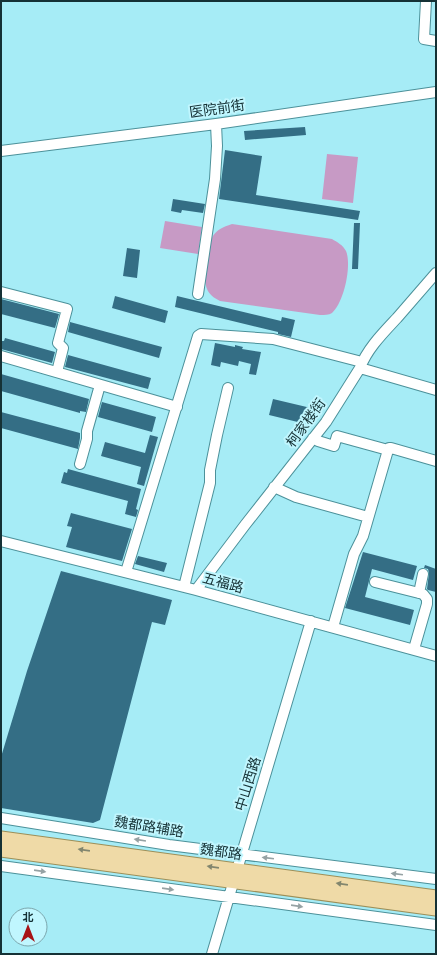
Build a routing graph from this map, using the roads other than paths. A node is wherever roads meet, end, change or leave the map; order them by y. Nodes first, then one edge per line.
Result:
1 (426, 1) edge
2 (436, 41) edge
3 (436, 92) edge
4 (216, 124) junction
5 (1, 151) edge
6 (436, 273) edge
7 (1, 292) edge
8 (198, 294) dead end
9 (1, 356) edge
10 (361, 365) junction
11 (57, 372) junction
12 (100, 385) junction
13 (228, 388) dead end
14 (436, 390) edge
15 (177, 407) junction
16 (313, 438) junction
17 (388, 450) junction
18 (436, 461) edge
19 (80, 464) dead end
20 (274, 488) junction
21 (368, 517) junction
22 (1, 541) edge
23 (126, 572) junction
24 (423, 574) dead end
25 (375, 582) dead end
26 (184, 587) junction
27 (196, 590) junction
28 (419, 593) junction
29 (311, 621) junction
30 (333, 627) junction
31 (414, 649) junction
32 (436, 656) edge
33 (1, 818) edge
34 (1, 838) edge
35 (1, 850) edge
36 (242, 854) junction
37 (1, 866) edge
38 (235, 876) junction
39 (436, 879) edge
40 (229, 897) junction
41 (436, 897) edge
42 (436, 909) edge
43 (436, 925) edge
44 (212, 954) edge

1 - 2 street
3 - 4 street, 医院前街
4 - 5 street, 医院前街
4 - 8 street
6 - 10 street, 柯家楼街
7 - 11 street
9 - 11 street
10 - 14 street
10 - 15 street
10 - 16 street, 柯家楼街
11 - 12 street
12 - 15 street
12 - 19 street
13 - 26 street
15 - 23 street
16 - 17 street
16 - 20 street, 柯家楼街
17 - 18 street
17 - 21 street
20 - 21 street
20 - 27 street, 柯家楼街
21 - 30 street
22 - 23 street, 五福路
23 - 26 street, 五福路
24 - 28 street
25 - 28 street
26 - 27 street, 五福路
27 - 29 street, 五福路
28 - 31 street
29 - 30 street, 五福路
29 - 36 street, 中山西路
30 - 31 street, 五福路
31 - 32 street, 五福路
36 -> 33 street, 魏都路辅路
38 -> 34 main road, 魏都路
35 - 38 main road, 魏都路
36 - 38 street, 中山西路
39 -> 36 street, 魏都路辅路
37 -> 40 street
38 - 40 street, 中山西路
41 -> 38 main road, 魏都路
38 - 42 main road, 魏都路
40 -> 43 street
40 - 44 street, 中山西路

